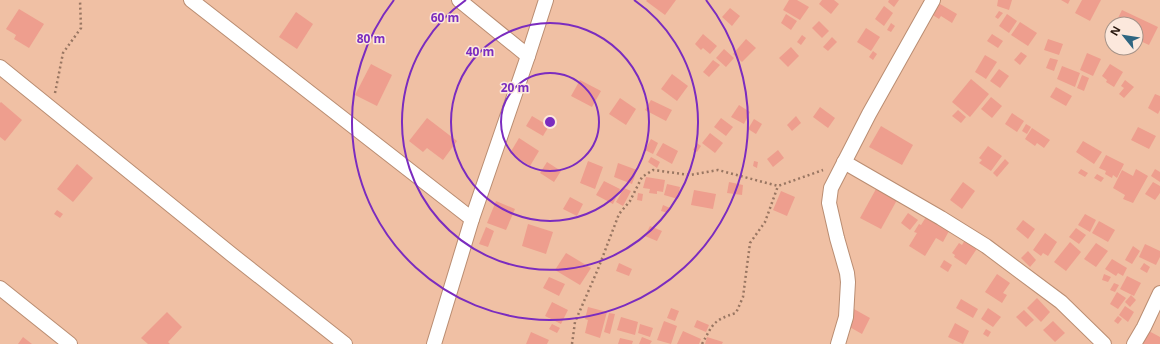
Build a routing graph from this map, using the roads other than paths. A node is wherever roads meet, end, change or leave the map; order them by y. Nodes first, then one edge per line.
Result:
1 (191, 0) edge
2 (459, 0) edge
3 (546, 0) edge
4 (933, 0) edge
5 (528, 56) junction
6 (0, 67) edge
7 (844, 162) junction
8 (472, 219) junction
9 (0, 288) edge
10 (1160, 293) edge
11 (70, 344) edge
12 (345, 344) edge
13 (434, 344) edge
14 (838, 344) edge
15 (1104, 344) edge
16 (1134, 344) edge

1 - 8 street
2 - 5 street
3 - 5 street
4 - 7 street
5 - 8 street
6 - 12 street
7 - 14 street
7 - 15 street
8 - 13 street
9 - 11 street
10 - 16 street

